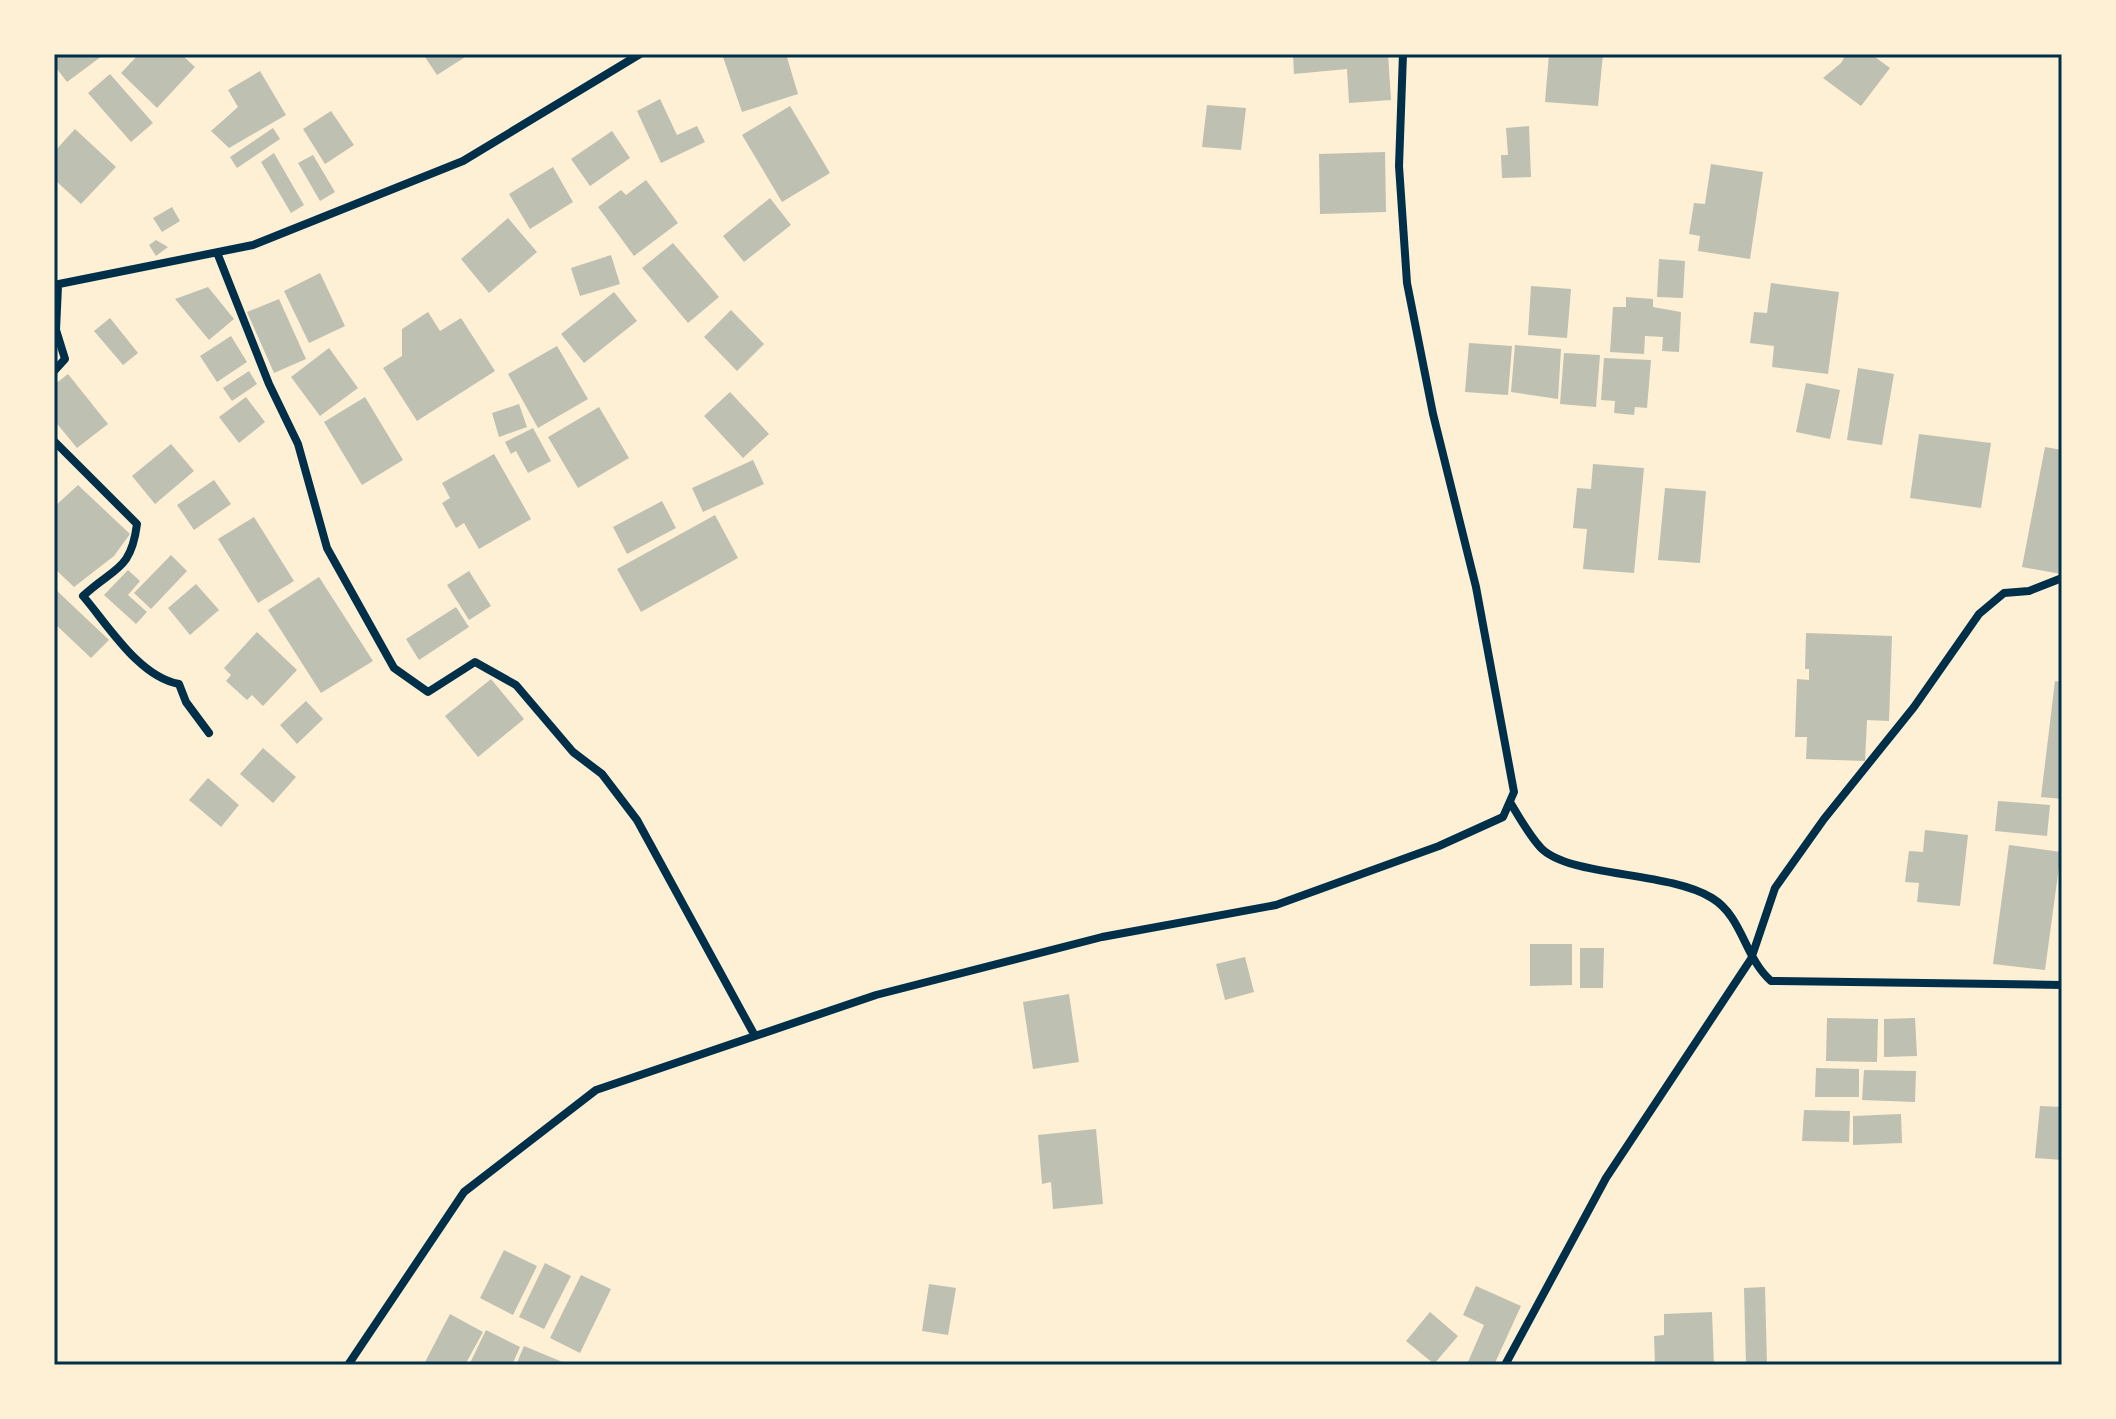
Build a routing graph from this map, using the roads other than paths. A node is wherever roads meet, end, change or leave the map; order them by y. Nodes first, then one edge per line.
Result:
1 (640, 54) edge
2 (1403, 54) edge
3 (218, 255) junction
4 (56, 286) edge
5 (54, 371) edge
6 (54, 441) edge
7 (2062, 578) edge
8 (209, 733) dead end
9 (1510, 802) junction
10 (1751, 959) junction
11 (2062, 985) edge
12 (755, 1036) junction
13 (348, 1365) edge
14 (1505, 1365) edge

1 - 3 street
2 - 9 street
3 - 4 street
3 - 12 street
4 - 5 street
6 - 8 street
7 - 10 street
9 - 10 street
9 - 12 street
10 - 11 street
10 - 14 street
12 - 13 street

